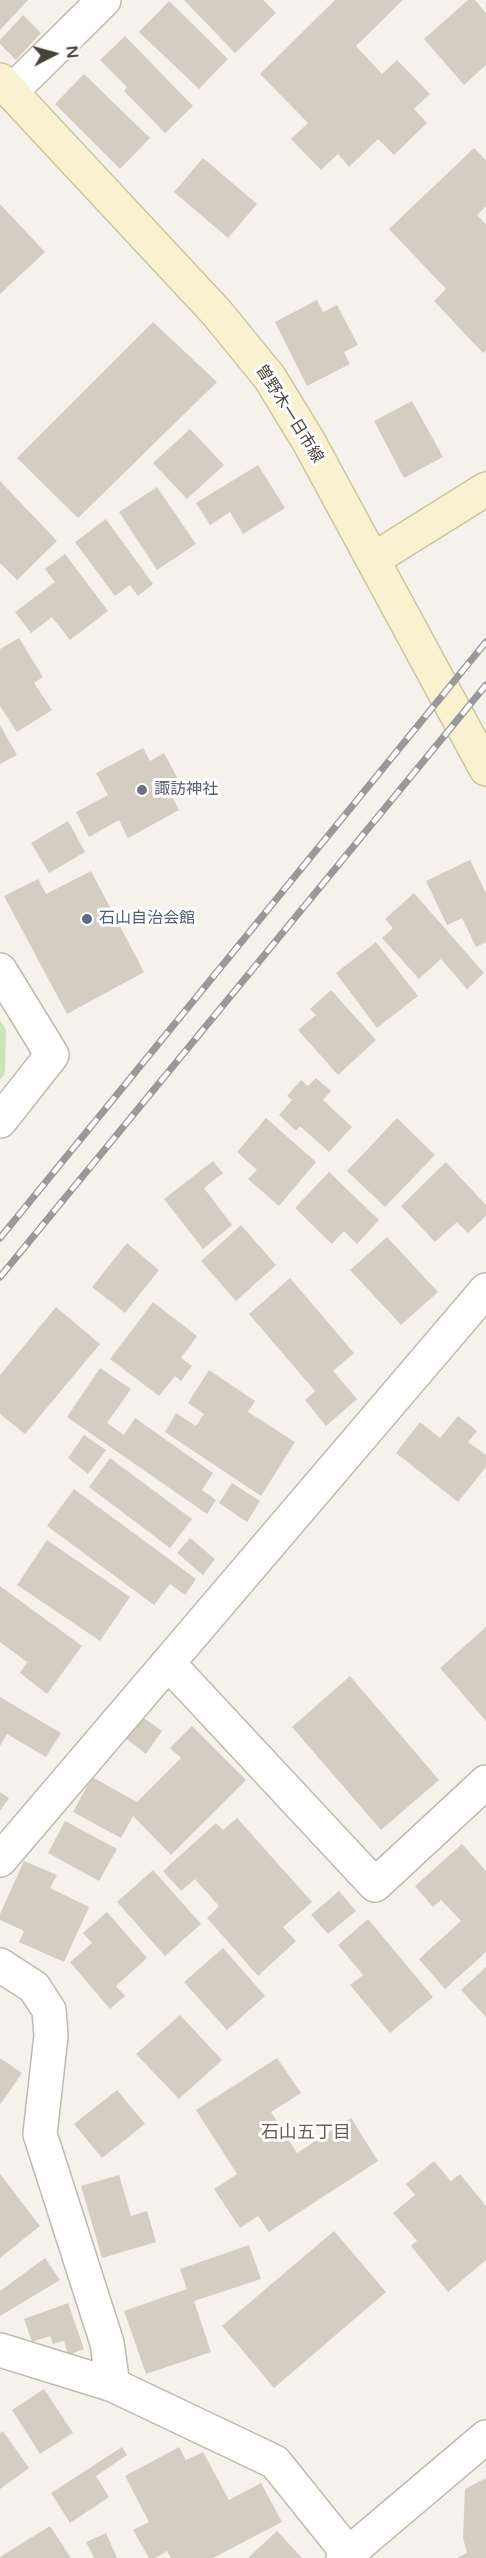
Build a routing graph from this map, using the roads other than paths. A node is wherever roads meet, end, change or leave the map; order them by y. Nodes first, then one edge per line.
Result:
1 (104, 0) edge
2 (6, 86) edge
3 (486, 489) edge
4 (374, 560) junction
5 (486, 769) edge
6 (0, 970) edge
7 (0, 1121) edge
8 (486, 1290) edge
9 (169, 1664) junction
10 (486, 1782) edge
11 (0, 1860) edge
12 (0, 1965) edge
13 (0, 2350) edge
14 (113, 2385) junction
15 (486, 2437) edge
16 (348, 2556) edge

1 - 2 street
2 - 4 main road, 曽野木一日市線
3 - 4 main road
4 - 5 main road, 曽野木一日市線
6 - 7 street
8 - 9 street
9 - 10 street
9 - 11 street
12 - 14 street
13 - 14 street
14 - 16 street
15 - 16 street

